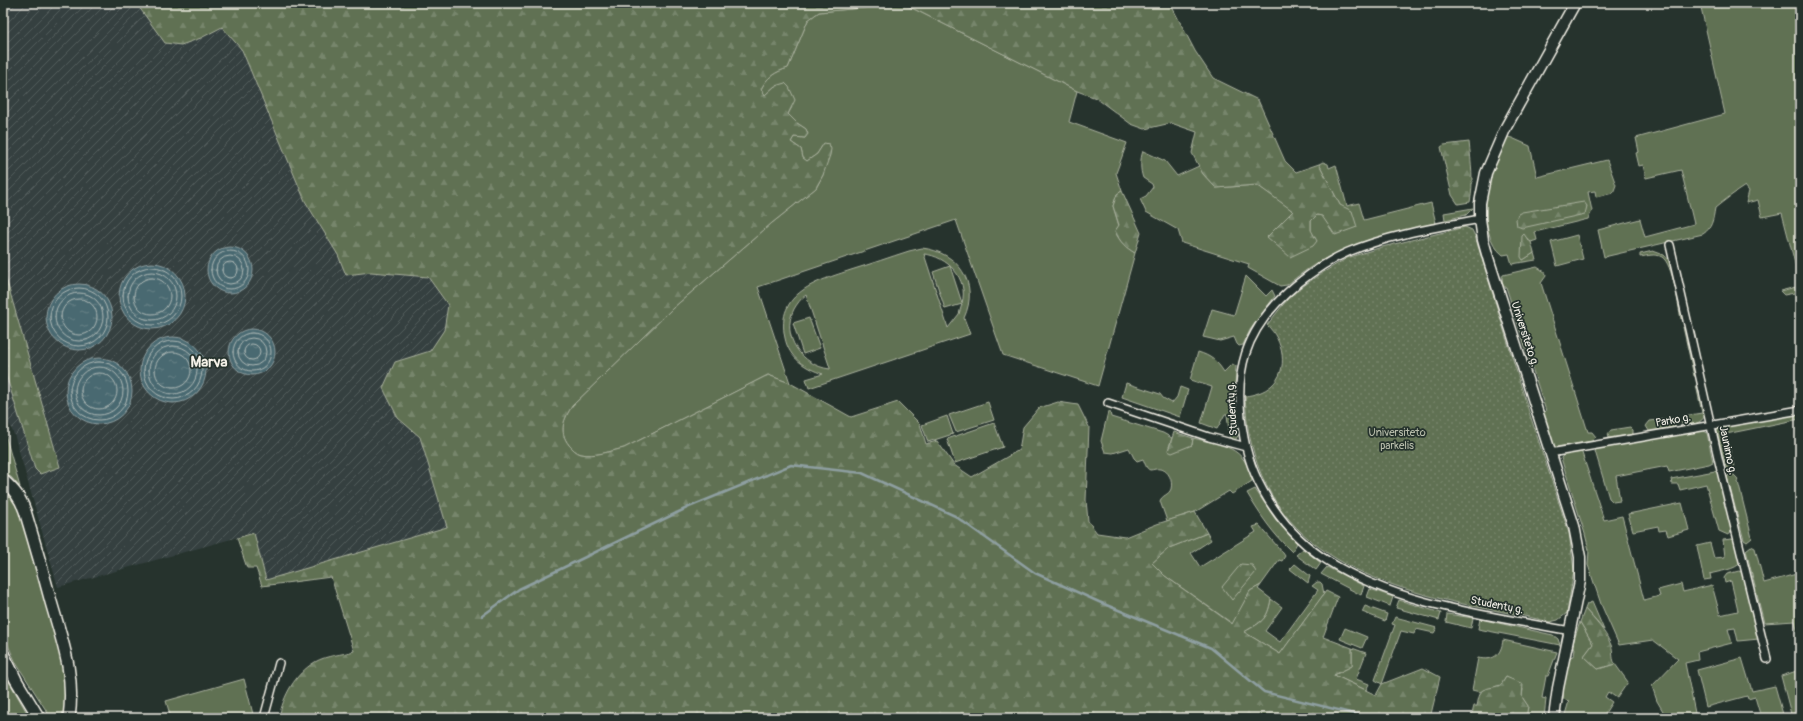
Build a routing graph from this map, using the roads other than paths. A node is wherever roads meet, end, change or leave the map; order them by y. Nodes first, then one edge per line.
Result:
1 (1575, 3) edge
2 (1480, 219) junction
3 (1670, 245) dead end
4 (1108, 403) dead end
5 (1800, 410) edge
6 (1711, 424) junction
7 (1246, 447) junction
8 (1550, 452) junction
9 (3, 480) edge
10 (3, 485) edge
11 (15, 490) junction
12 (1570, 631) junction
13 (3, 654) edge
14 (1767, 659) dead end
15 (279, 663) dead end
16 (1558, 688) junction
17 (39, 718) edge
18 (69, 718) edge
19 (264, 718) edge
20 (1548, 718) edge
21 (1554, 718) edge

1 - 2 main road, Universiteto g.
2 - 7 street, Studentų g.
2 - 8 main road, Universiteto g.
3 - 6 street, Jaunimo g.
4 - 7 street
5 - 6 street, Parko g.
6 - 8 street, Parko g.
6 - 14 street, Jaunimo g.
7 - 12 street, Studentų g.
8 - 12 main road, Universiteto g.
9 - 11 main road
10 - 11 main road
11 - 18 main road
12 - 16 main road, Universiteto g.
13 - 17 main road
15 - 19 street
16 - 20 main road, Universiteto g.
16 - 21 main road, Universiteto g.

